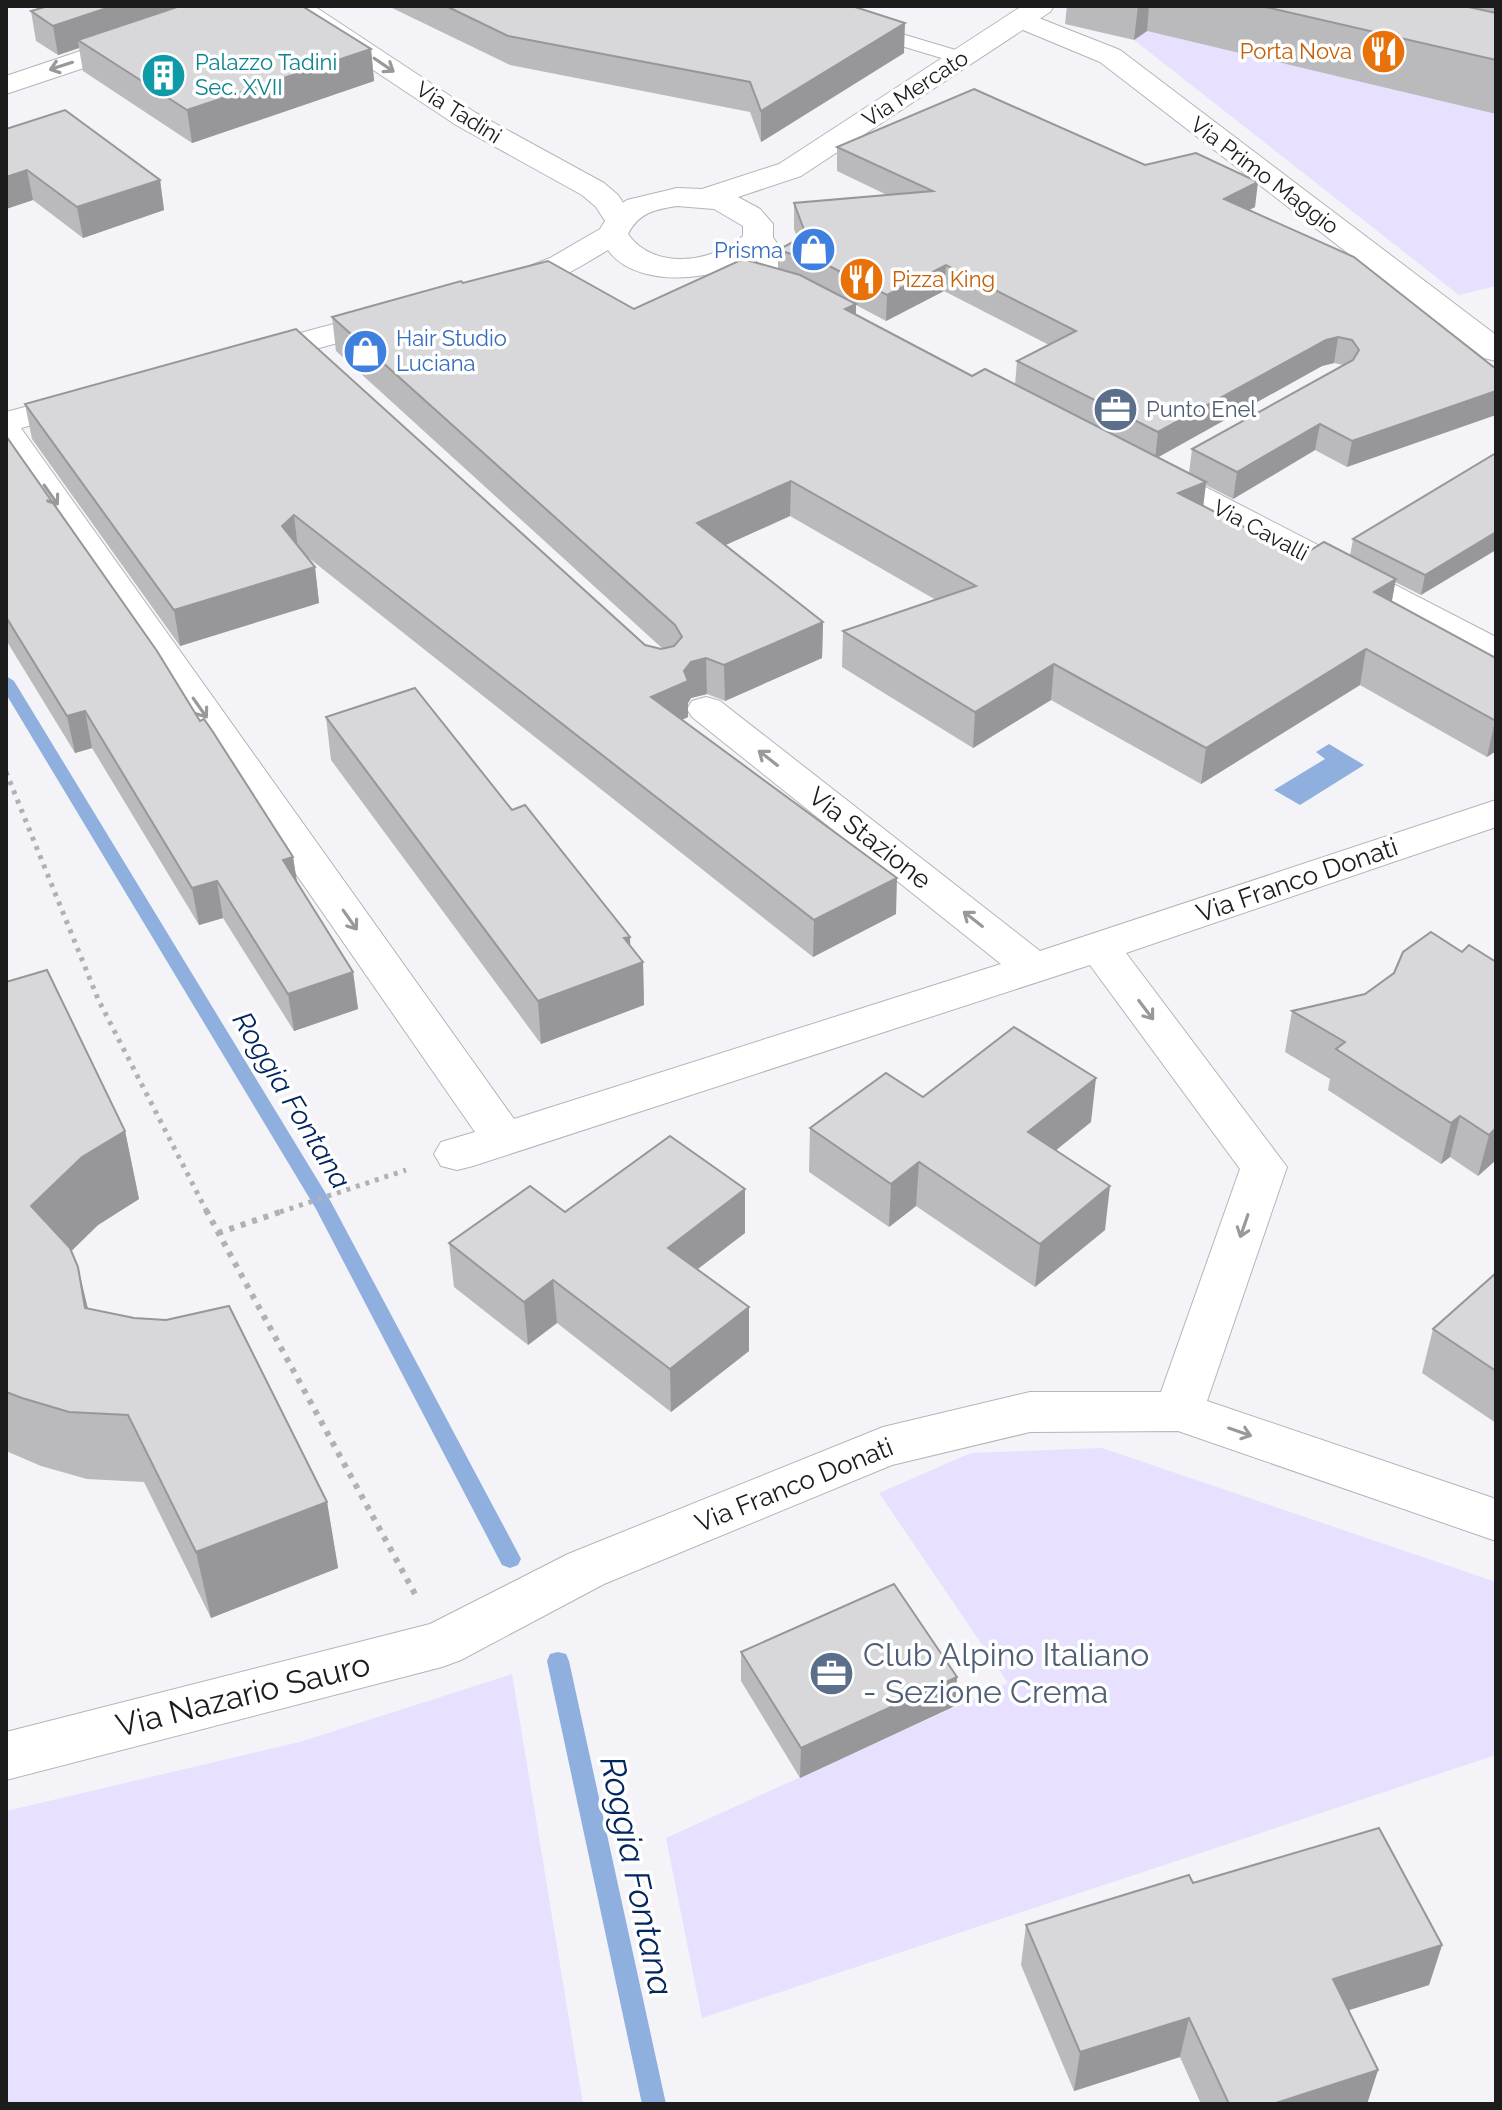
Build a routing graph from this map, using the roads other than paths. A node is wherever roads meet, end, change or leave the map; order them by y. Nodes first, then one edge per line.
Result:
1 (241, 6) edge
2 (296, 6) edge
3 (788, 6) edge
4 (1031, 12) edge
5 (962, 58) junction
6 (6, 85) edge
7 (790, 170) junction
8 (706, 198) junction
9 (616, 226) junction
10 (758, 231) junction
11 (691, 267) junction
12 (419, 311) edge
13 (302, 342) junction
14 (1496, 351) edge
15 (228, 362) edge
16 (328, 366) edge
17 (110, 394) edge
18 (6, 422) edge
19 (6, 431) edge
20 (1116, 454) edge
21 (1496, 652) edge
22 (706, 709) dead end
23 (1496, 813) edge
24 (1099, 947) junction
25 (1034, 968) junction
26 (503, 1138) junction
27 (457, 1154) road end
28 (1179, 1411) junction
29 (1496, 1520) edge
30 (459, 1635) joint
31 (6, 1756) edge

1 -> 6 street
2 -> 9 street, Via Tadini
3 - 5 lane
4 - 5 street, Via Mercato
4 - 14 street, Via Primo Maggio
5 - 7 street, Via Mercato
7 - 8 street, Via Mercato
7 - 10 street, Via Mercato
8 - 9 street
8 - 10 street
9 - 11 street, Via Tadini
9 - 11 street
10 - 11 street
10 - 11 street
12 - 13 street
13 - 15 street
13 - 16 street
17 - 18 street
19 -> 26 street
20 - 21 street, Via Cavalli
25 -> 22 street, Via Stazione
23 - 24 street, Via Franco Donati
24 - 25 street, Via Franco Donati
24 -> 28 street
25 - 26 street, Via Franco Donati
26 - 27 street, Via Franco Donati
28 -> 29 street, Via Franco Donati
28 - 30 street, Via Franco Donati
30 - 31 street, Via Nazario Sauro

